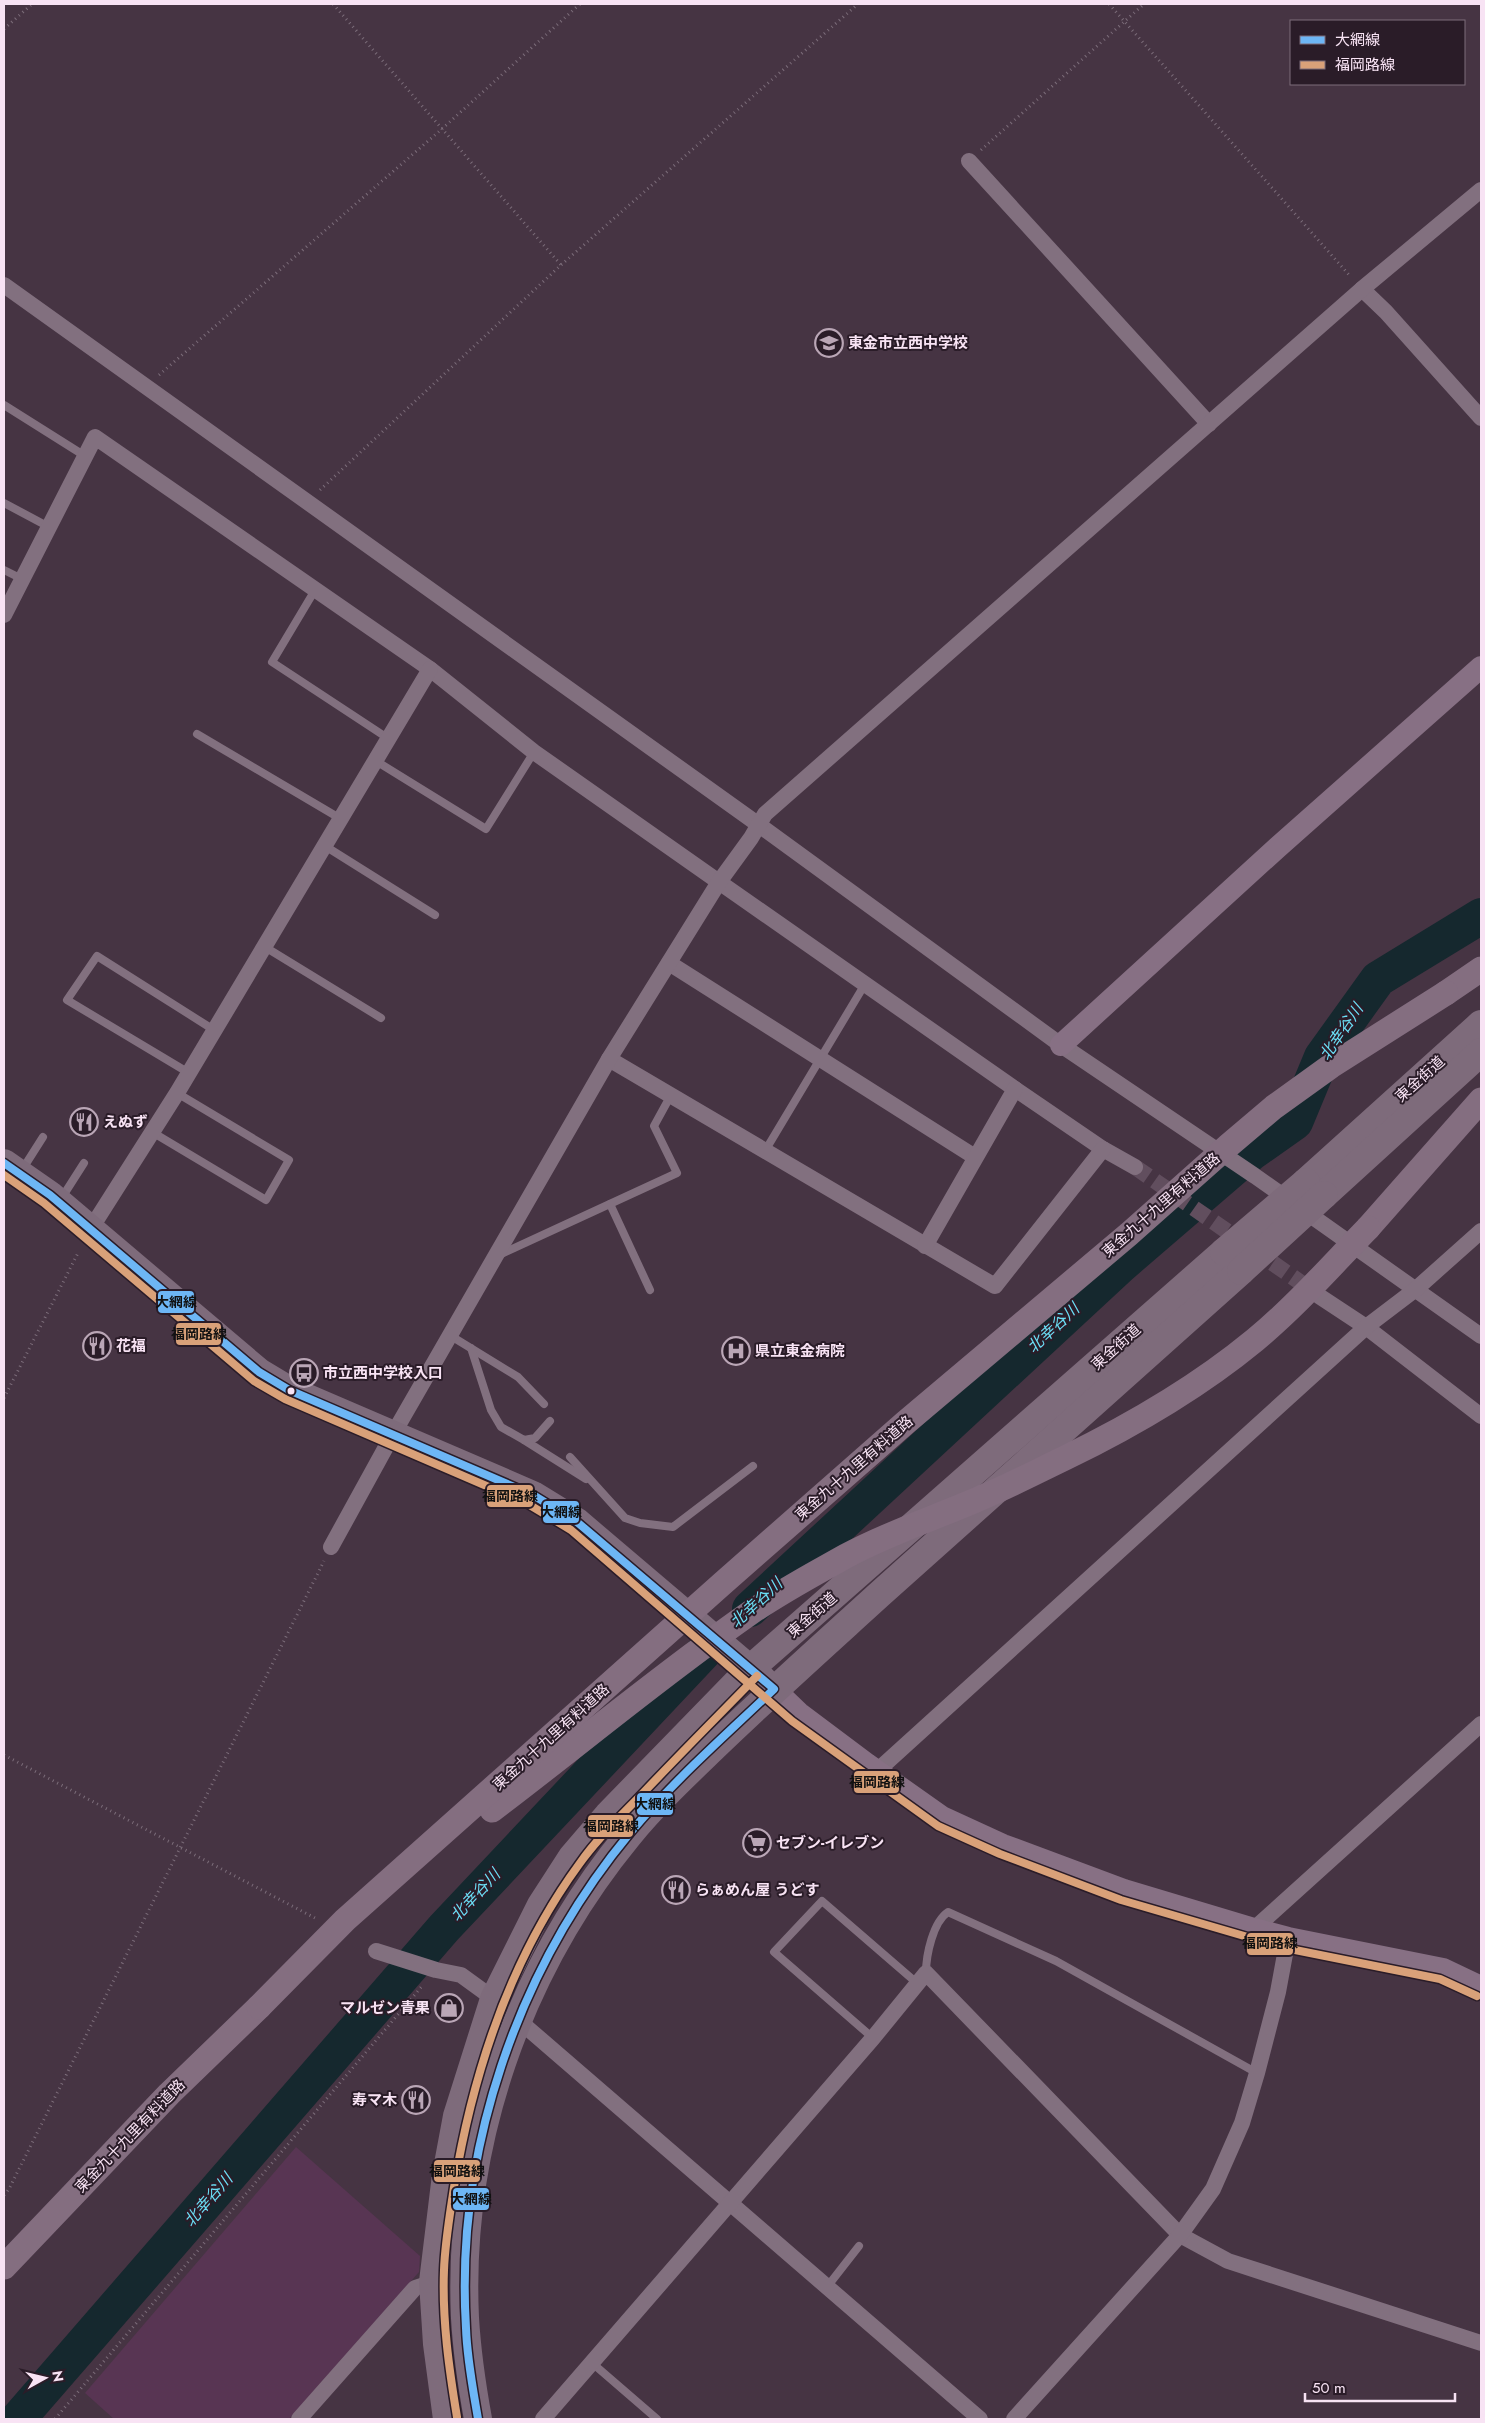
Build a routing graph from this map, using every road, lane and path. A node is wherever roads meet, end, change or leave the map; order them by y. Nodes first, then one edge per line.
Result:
1 (32, 4) edge
2 (334, 4) edge
3 (580, 4) edge
4 (858, 4) edge
5 (1109, 4) edge
6 (1144, 4) edge
7 (1124, 21) junction
8 (4, 29) edge
9 (443, 128) junction
10 (969, 160) joint
11 (1481, 190) edge
12 (561, 265) junction
13 (4, 285) edge
14 (1362, 289) junction
15 (145, 387) junction
16 (4, 405) edge
17 (1481, 418) edge
18 (1209, 424) junction
19 (85, 456) junction
20 (307, 502) junction
21 (4, 503) edge
22 (49, 527) junction
23 (4, 570) edge
24 (22, 579) junction
25 (315, 590) junction
26 (4, 615) edge
27 (1481, 667) edge
28 (430, 669) junction
29 (197, 734) dead end
30 (389, 739) junction
31 (534, 752) junction
32 (376, 760) junction
33 (342, 819) junction
34 (759, 825) junction
35 (325, 846) junction
36 (719, 882) junction
37 (435, 915) dead end
38 (265, 947) junction
39 (669, 963) junction
40 (1481, 969) edge
41 (865, 984) junction
42 (381, 1018) dead end
43 (1481, 1024) edge
44 (214, 1030) junction
45 (1061, 1046) junction
46 (1481, 1052) edge
47 (609, 1058) junction
48 (820, 1059) junction
49 (189, 1073) junction
50 (1015, 1089) junction
51 (177, 1093) junction
52 (671, 1095) junction
53 (1481, 1100) edge
54 (152, 1132) junction
55 (43, 1137) dead end
56 (1103, 1148) junction
57 (765, 1151) junction
58 (975, 1157) junction
59 (84, 1163) dead end
60 (1135, 1167) tunnel mouth
61 (12, 1168) edge
62 (1315, 1188) junction
63 (59, 1203) junction
64 (610, 1204) junction
65 (90, 1230) junction
66 (1481, 1231) edge
67 (925, 1246) junction
68 (497, 1256) junction
69 (1232, 1262) junction
70 (1416, 1289) junction
71 (650, 1290) dead end
72 (1319, 1296) tunnel mouth
73 (1366, 1327) junction
74 (451, 1336) junction
75 (1481, 1336) edge
76 (471, 1348) junction
77 (4, 1398) edge
78 (544, 1404) dead end
79 (1481, 1416) edge
80 (550, 1421) dead end
81 (392, 1436) junction
82 (524, 1440) junction
83 (570, 1457) dead end
84 (752, 1466) dead end
85 (594, 1484) junction
86 (331, 1547) joint
87 (750, 1669) junction
88 (774, 1689) junction
89 (1481, 1724) edge
90 (4, 1755) edge
91 (877, 1771) junction
92 (180, 1846) junction
93 (318, 1920) dead end
94 (1254, 1929) junction
95 (1288, 1938) junction
96 (376, 1951) dead end
97 (436, 1970) junction
98 (922, 1978) junction
99 (1481, 1987) edge
100 (494, 1999) junction
101 (259, 2007) junction
102 (517, 2019) junction
103 (874, 2038) junction
104 (1258, 2073) junction
105 (4, 2195) edge
106 (730, 2202) junction
107 (1180, 2234) junction
108 (859, 2246) dead end
109 (4, 2267) edge
110 (433, 2282) junction
111 (827, 2287) junction
112 (1481, 2343) edge
113 (591, 2362) junction
114 (54, 2419) edge
115 (299, 2419) edge
116 (447, 2419) edge
117 (478, 2419) edge
118 (543, 2419) edge
119 (657, 2419) edge
120 (980, 2419) edge
121 (1014, 2419) edge

1 - 8 path
2 - 9 path
3 - 9 path
4 - 12 path
5 - 7 path
6 - 7 path
7 - 10 path
7 - 14 path
9 - 12 path
9 - 15 path
10 - 18 street
11 - 14 street
12 - 20 path
13 - 15 street
14 - 17 street
14 - 18 street
15 - 20 street
16 - 19 lane
18 - 34 street
19 - 22 street
19 - 25 street
20 - 34 street
21 - 22 lane
22 - 24 street
23 - 24 lane
24 - 26 street
25 - 28 street
25 - 30 lane
27 - 45 street
28 - 30 street
28 - 31 street
29 - 33 lane
30 - 32 street
31 - 32 lane
31 - 36 street
32 - 33 street
33 - 35 street
34 - 36 street
34 - 45 street
35 - 37 lane
35 - 38 street
36 - 39 street
36 - 41 street
38 - 42 lane
38 - 44 street
39 - 47 street
39 - 48 street
40 - 101 main road, 東金九十九里有料道路, bridge
41 - 48 lane
41 - 50 street
43 - 62 highway, 東金街道
44 - 49 street
44 - 49 lane
45 - 70 street
46 - 62 highway, 東金街道
47 - 52 street
47 - 68 street
48 - 57 lane
48 - 58 street
49 - 51 street
50 - 56 street
50 - 58 street
51 - 54 street
51 - 54 lane
52 - 57 street
52 - 64 lane
53 - 101 main road, 東金九十九里有料道路, bridge
54 - 65 street
55 - 61 lane
56 - 60 street
56 - 67 street
57 - 67 street
58 - 67 street
59 - 63 lane
61 - 63 highway
62 - 69 highway, 東金街道, bridge
63 - 65 highway
64 - 68 lane
64 - 71 lane
65 - 77 path
65 - 81 highway
66 - 70 street
68 - 74 street
69 - 87 highway, 東金街道
69 - 88 highway, 東金街道
70 - 73 street
70 - 75 street
72 - 73 street
73 - 79 street
73 - 91 street
74 - 76 lane
74 - 81 street
76 - 78 lane
76 - 82 lane
80 - 82 lane
81 - 86 street
81 - 87 highway
82 - 85 lane
83 - 85 lane
84 - 85 lane
86 - 92 path
87 - 88 highway
87 - 100 highway, 東金街道
88 - 91 street
88 - 102 highway, 東金街道
89 - 94 street
90 - 92 path
91 - 94 street
92 - 93 path
92 - 105 path
94 - 95 street
95 - 99 street
95 - 104 street
96 - 97 street
97 - 100 street
97 - 114 path
98 - 103 street
98 - 103 lane
98 - 104 lane
98 - 107 street
100 - 110 highway, 東金街道
101 - 109 main road, 東金九十九里有料道路
102 - 106 street
102 - 117 highway, 東金街道
103 - 106 street
104 - 107 street
106 - 111 street
106 - 113 street
107 - 112 street
107 - 121 street
108 - 111 lane
110 - 115 street
110 - 116 highway, 東金街道
111 - 120 street
113 - 118 street
113 - 119 lane

